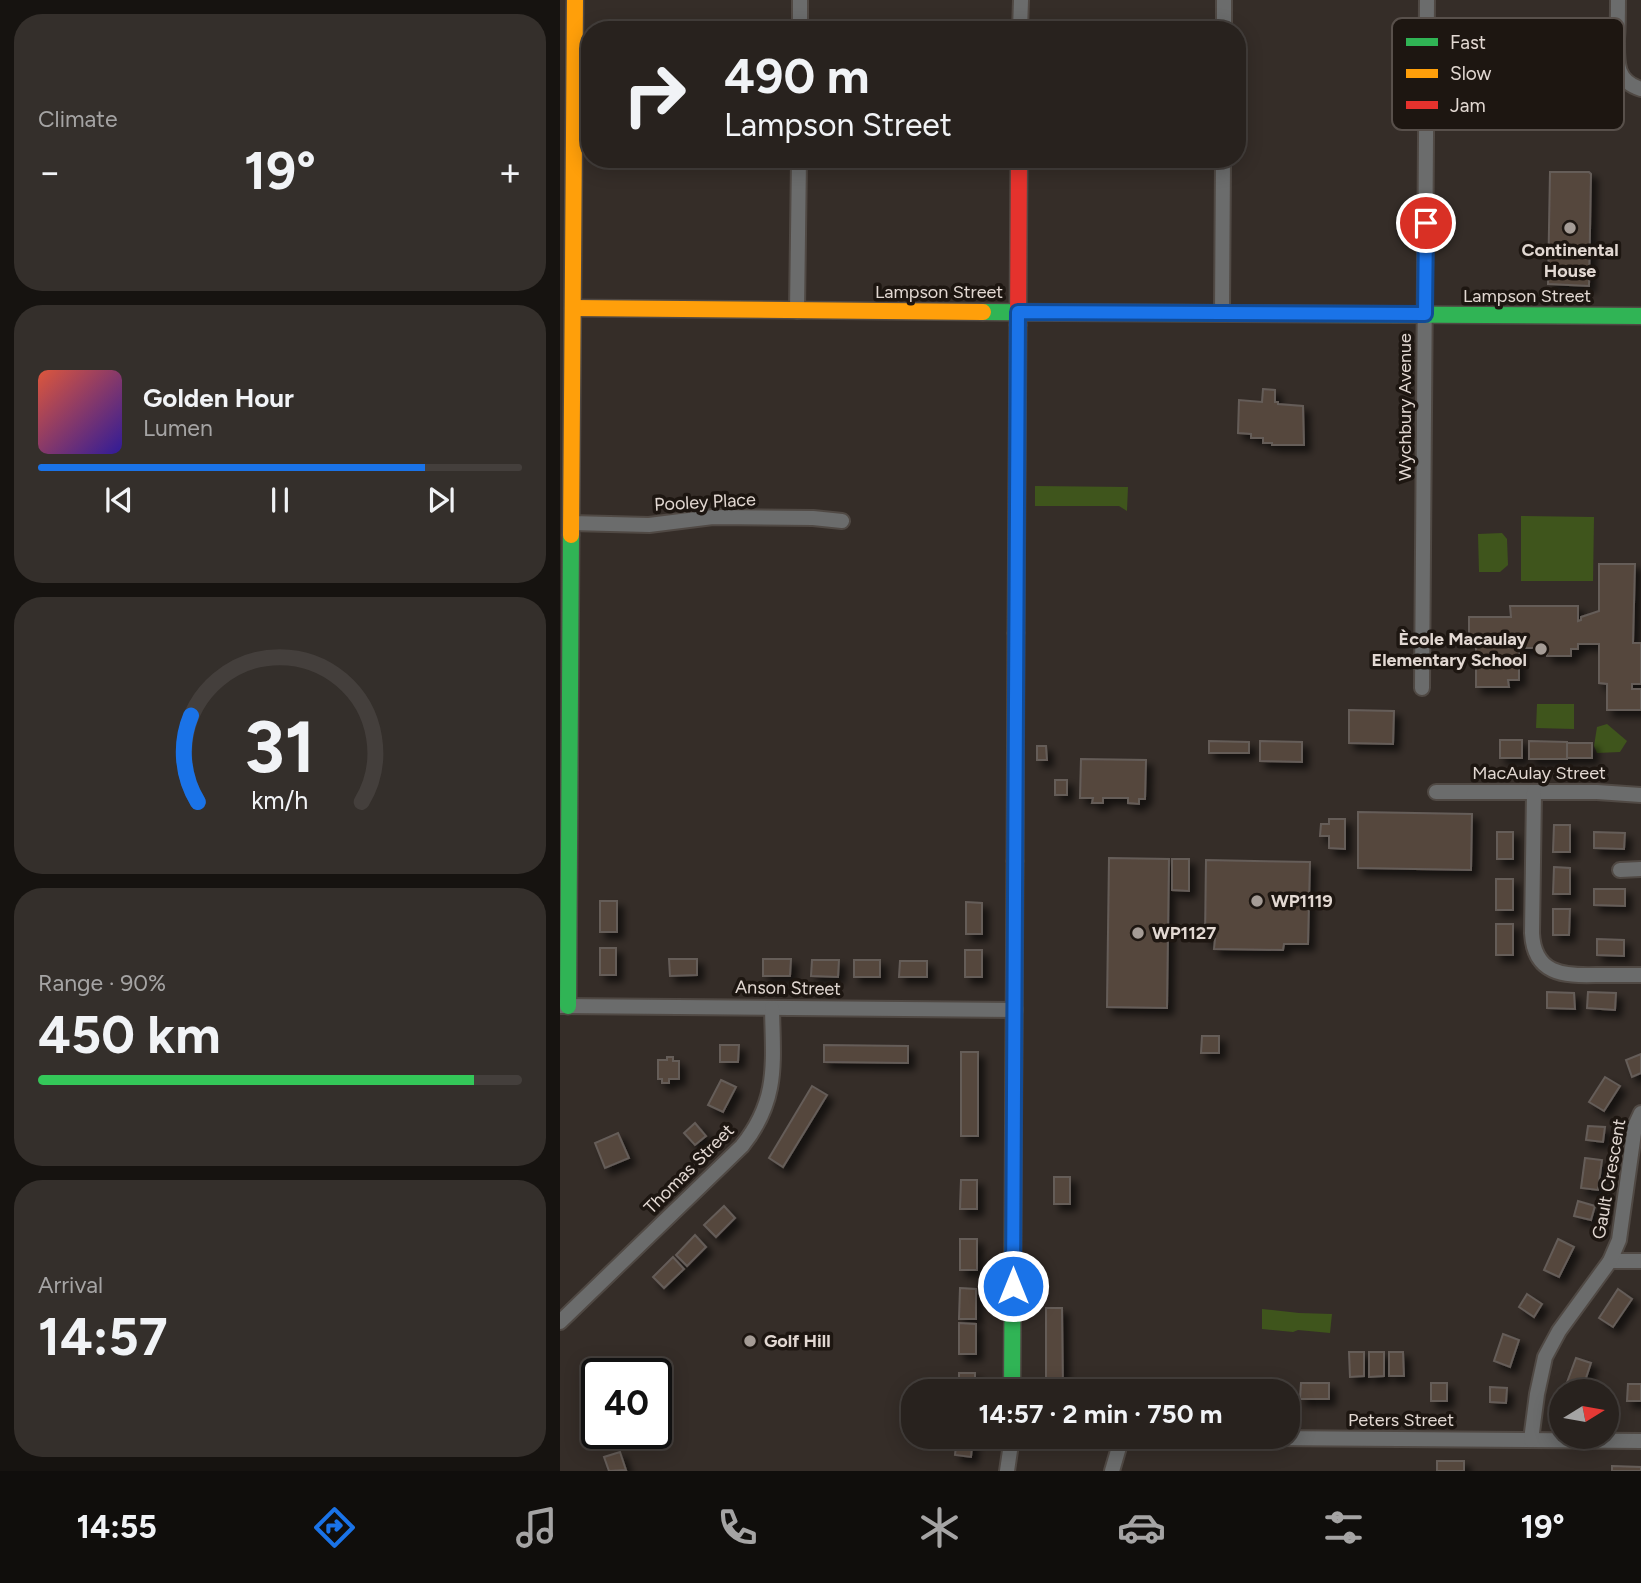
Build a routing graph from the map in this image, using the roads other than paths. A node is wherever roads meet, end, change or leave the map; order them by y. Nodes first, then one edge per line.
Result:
1 (800, 0) edge
2 (1021, 0) edge
3 (1224, 0) edge
4 (1427, 0) edge
5 (1618, 0) edge
6 (570, 9) edge
7 (1427, 18) edge
8 (1618, 18) edge
9 (800, 21) edge
10 (1020, 21) edge
11 (1224, 21) edge
12 (1624, 78) edge
13 (1641, 89) edge
14 (1426, 130) edge
15 (799, 168) edge
16 (1019, 168) edge
17 (1223, 168) edge
18 (573, 308) junction
19 (797, 311) junction
20 (1018, 312) junction
21 (1222, 313) junction
22 (1425, 314) junction
23 (1641, 316) edge
24 (566, 412) edge
25 (842, 521) dead end
26 (572, 523) junction
27 (1422, 688) dead end
28 (1436, 792) dead end
29 (1534, 792) junction
30 (1641, 795) edge
31 (1641, 869) edge
32 (1620, 870) dead end
33 (1641, 975) edge
34 (564, 1006) edge
35 (772, 1008) junction
36 (1015, 1010) junction
37 (1641, 1113) edge
38 (1610, 1261) junction
39 (1641, 1261) edge
40 (560, 1322) edge
41 (1012, 1379) edge
42 (1300, 1438) edge
43 (1531, 1440) junction
44 (1641, 1441) edge
45 (1010, 1449) edge
46 (1118, 1449) edge
47 (1007, 1471) edge
48 (1112, 1471) edge

1 - 9 street
2 - 10 street
3 - 11 street
4 - 7 street, Wychbury Avenue
5 - 8 street
6 - 18 street
12 - 13 street
14 - 22 street, Wychbury Avenue
15 - 19 street
16 - 20 street
17 - 21 street
18 - 19 street, Lampson Street
18 - 24 street
19 - 20 street, Lampson Street
20 - 21 street, Lampson Street
20 - 36 street
21 - 22 street, Lampson Street
22 - 23 street, Lampson Street
22 - 27 street, Wychbury Avenue
24 - 26 street
25 - 26 street, Pooley Place
26 - 34 street
28 - 29 street, MacAulay Street
29 - 30 street, MacAulay Street
29 - 33 street
31 - 32 street
34 - 35 street, Anson Street
35 - 36 street, Anson Street
35 - 40 street, Thomas Street
36 - 41 street
37 - 38 street, Gault Crescent
38 - 39 street
38 - 43 street, Gault Crescent
42 - 43 street, Peters Street
43 - 44 street, Peters Street
45 - 47 street
46 - 48 street

